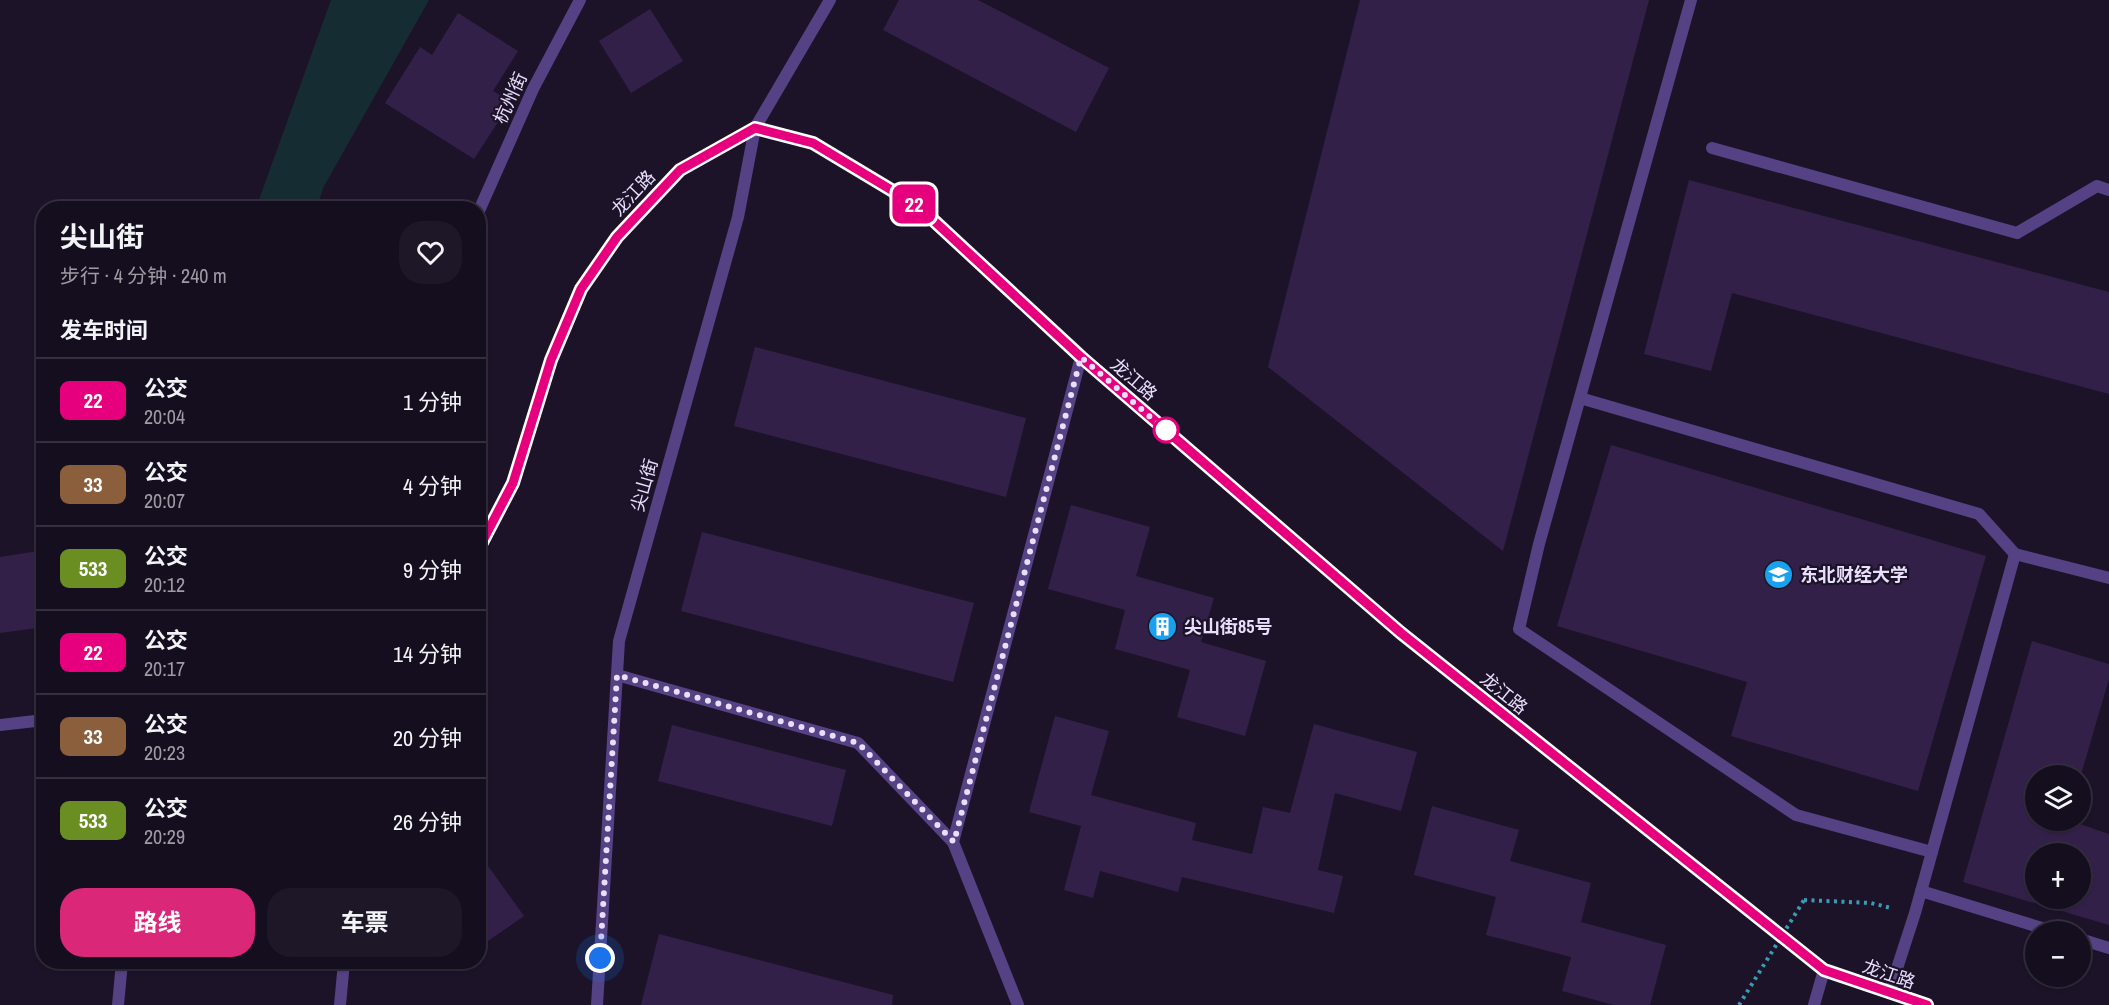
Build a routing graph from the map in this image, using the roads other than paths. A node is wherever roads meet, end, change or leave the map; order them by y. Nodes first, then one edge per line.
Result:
1 (580, 0) edge
2 (831, 0) edge
3 (1691, 0) edge
4 (755, 128) junction
5 (1712, 148) dead end
6 (2109, 189) edge
7 (483, 201) edge
8 (1081, 357) junction
9 (1580, 398) junction
10 (486, 535) edge
11 (2015, 554) junction
12 (2109, 578) edge
13 (617, 675) junction
14 (36, 721) edge
15 (0, 725) edge
16 (954, 842) junction
17 (1932, 852) junction
18 (1921, 891) junction
19 (2025, 923) edge
20 (2091, 942) edge
21 (2109, 948) edge
22 (121, 969) edge
23 (343, 969) edge
24 (1824, 970) junction
25 (1889, 993) junction
26 (118, 1005) edge
27 (340, 1005) edge
28 (597, 1005) edge
29 (1018, 1005) edge
30 (1814, 1005) edge
31 (1927, 1005) edge

1 - 7 street, 杭州街
2 - 4 street, 尖山街
3 - 9 street
4 - 8 street, 龙江路
4 - 10 street, 龙江路
4 - 13 street, 尖山街
5 - 6 street
8 - 16 street
8 - 24 street, 龙江路
9 - 11 street
9 - 17 street
11 - 12 street
11 - 17 street
13 - 16 street
13 - 28 street, 尖山街
14 - 15 street
16 - 29 street
17 - 18 street
18 - 19 street
18 - 25 street
20 - 21 street
22 - 26 street
23 - 27 street
24 - 25 street, 龙江路
24 - 30 street
25 - 31 street, 龙江路

